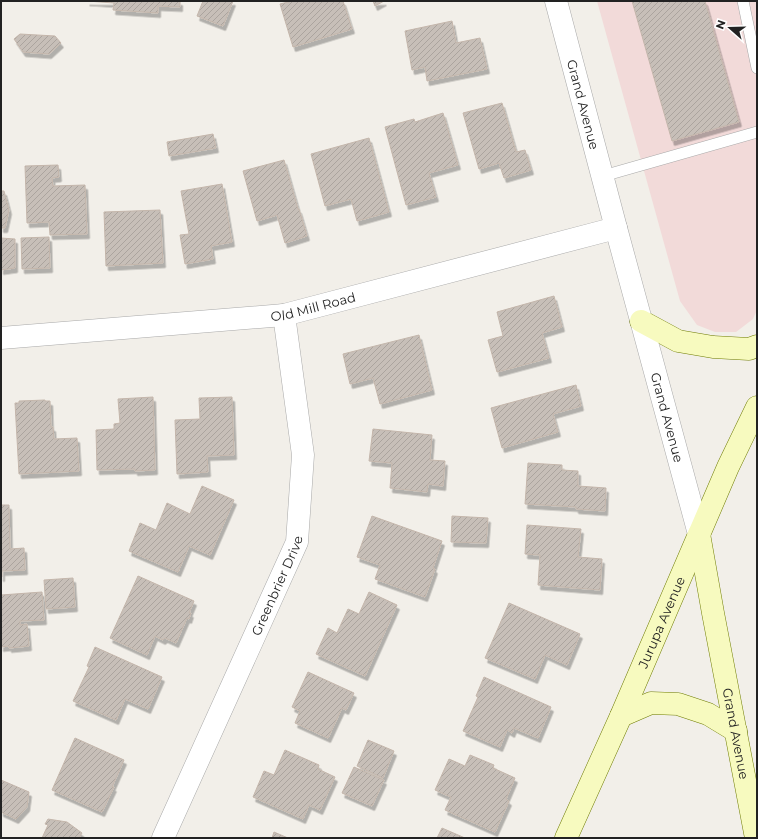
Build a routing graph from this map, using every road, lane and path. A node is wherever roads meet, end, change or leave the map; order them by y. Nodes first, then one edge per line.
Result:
1 (556, 1) edge
2 (743, 1) edge
3 (757, 68) edge
4 (757, 132) edge
5 (602, 176) junction
6 (616, 228) junction
7 (284, 315) junction
8 (641, 321) junction
9 (1, 338) edge
10 (757, 346) edge
11 (757, 407) edge
12 (699, 534) junction
13 (621, 716) junction
14 (736, 730) junction
15 (163, 838) edge
16 (566, 838) edge
17 (756, 838) edge

1 - 5 street, Grand Avenue
2 - 3 lane
4 - 5 lane
5 - 6 street, Grand Avenue
6 - 7 street, Old Mill Road
6 - 8 street, Grand Avenue
7 - 9 street, Old Mill Road
7 - 15 street, Greenbrier Drive
8 - 10 main road
8 - 12 street, Grand Avenue
11 - 12 main road, Jurupa Avenue
12 - 13 main road, Jurupa Avenue
12 - 14 main road, Grand Avenue
13 - 14 main road
13 - 16 main road, Jurupa Avenue
14 - 17 main road, Grand Avenue

